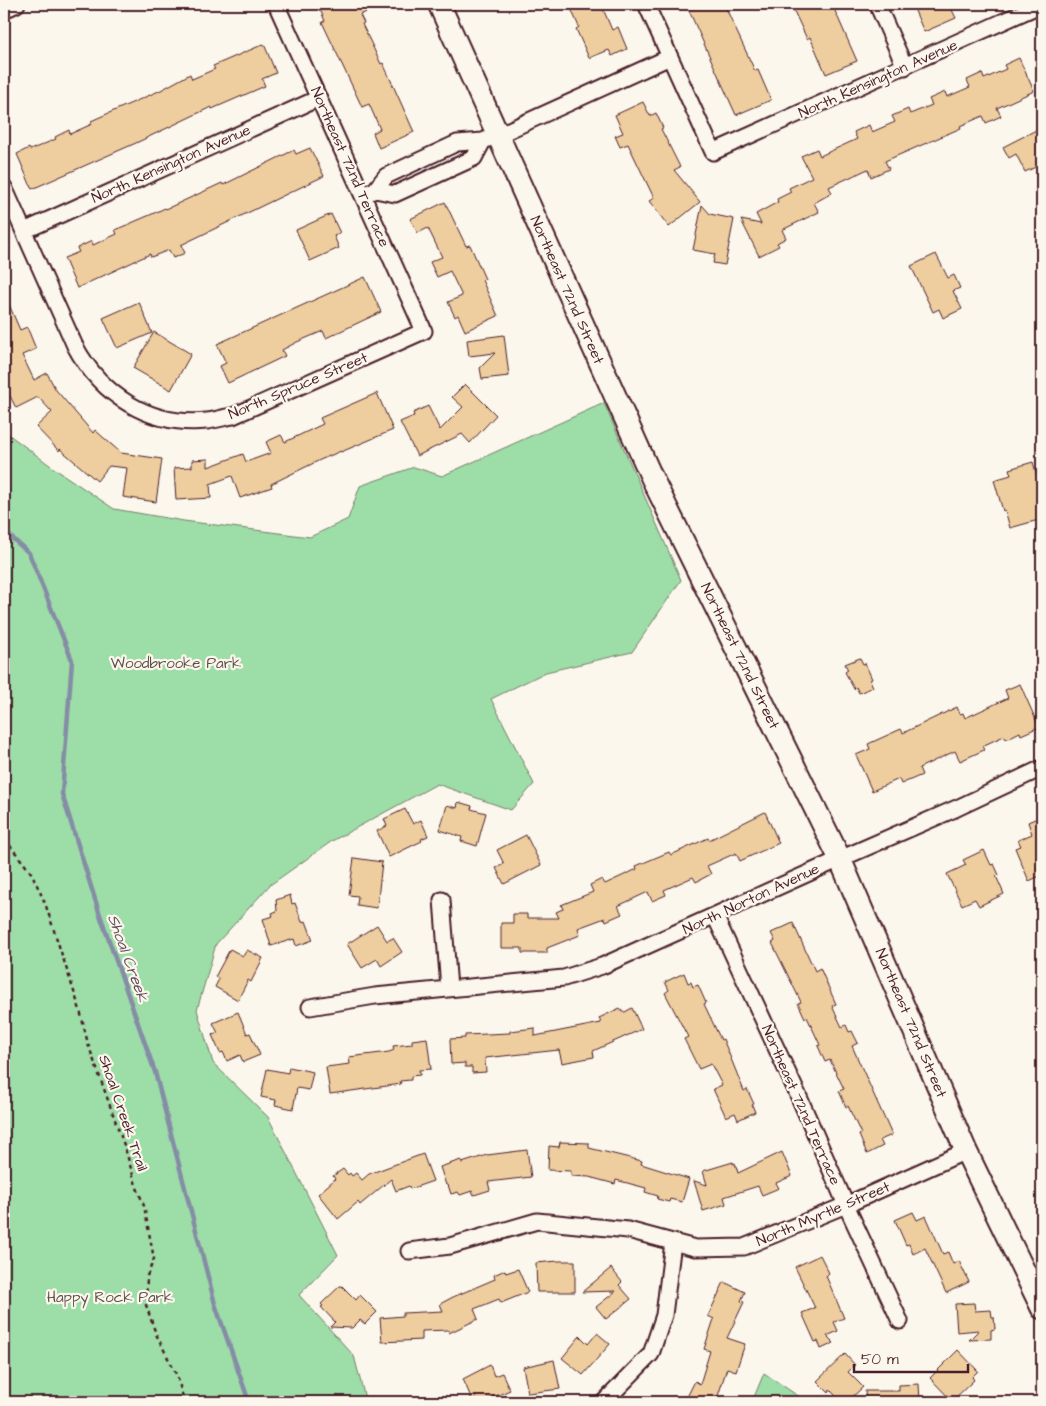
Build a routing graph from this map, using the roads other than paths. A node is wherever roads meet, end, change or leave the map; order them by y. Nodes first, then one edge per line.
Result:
1 (17, 4) edge
2 (276, 4) edge
3 (439, 4) edge
4 (646, 4) edge
5 (877, 4) edge
6 (1042, 4) edge
7 (4, 10) edge
8 (670, 57) junction
9 (905, 67) junction
10 (319, 98) junction
11 (490, 138) junction
12 (4, 187) edge
13 (369, 192) junction
14 (24, 231) junction
15 (424, 330) joint
16 (1042, 768) edge
17 (840, 859) junction
18 (442, 900) dead end
19 (715, 916) junction
20 (449, 988) junction
21 (310, 1007) dead end
22 (966, 1151) junction
23 (846, 1206) junction
24 (673, 1242) junction
25 (409, 1251) dead end
26 (1042, 1308) edge
27 (900, 1321) dead end
28 (620, 1397) edge
29 (604, 1402) edge

1 - 7 street
2 - 10 street, Northeast 72nd Terrace
3 - 11 main road, Northeast 72nd Street
4 - 8 street
5 - 9 street
6 - 9 street, North Kensington Avenue
8 - 9 street, North Kensington Avenue
8 - 11 street
10 - 13 street, Northeast 72nd Terrace
10 - 14 street, North Kensington Avenue
11 - 13 street
11 - 13 street
11 - 17 main road, Northeast 72nd Street
12 - 14 street, North Spruce Street
13 - 15 street, Northeast 72nd Terrace
14 - 15 street, North Spruce Street
16 - 17 street, North Norton Avenue
17 - 19 street, North Norton Avenue
17 - 22 main road, Northeast 72nd Street
18 - 20 street
19 - 20 street, North Norton Avenue
19 - 23 street, Northeast 72nd Terrace
20 - 21 street, North Norton Avenue
22 - 23 street, North Myrtle Street
22 - 26 main road, Northeast 72nd Street
23 - 24 street, North Myrtle Street
23 - 27 street, Northeast 72nd Terrace
24 - 25 street, North Myrtle Street
24 - 28 street
28 - 29 street

